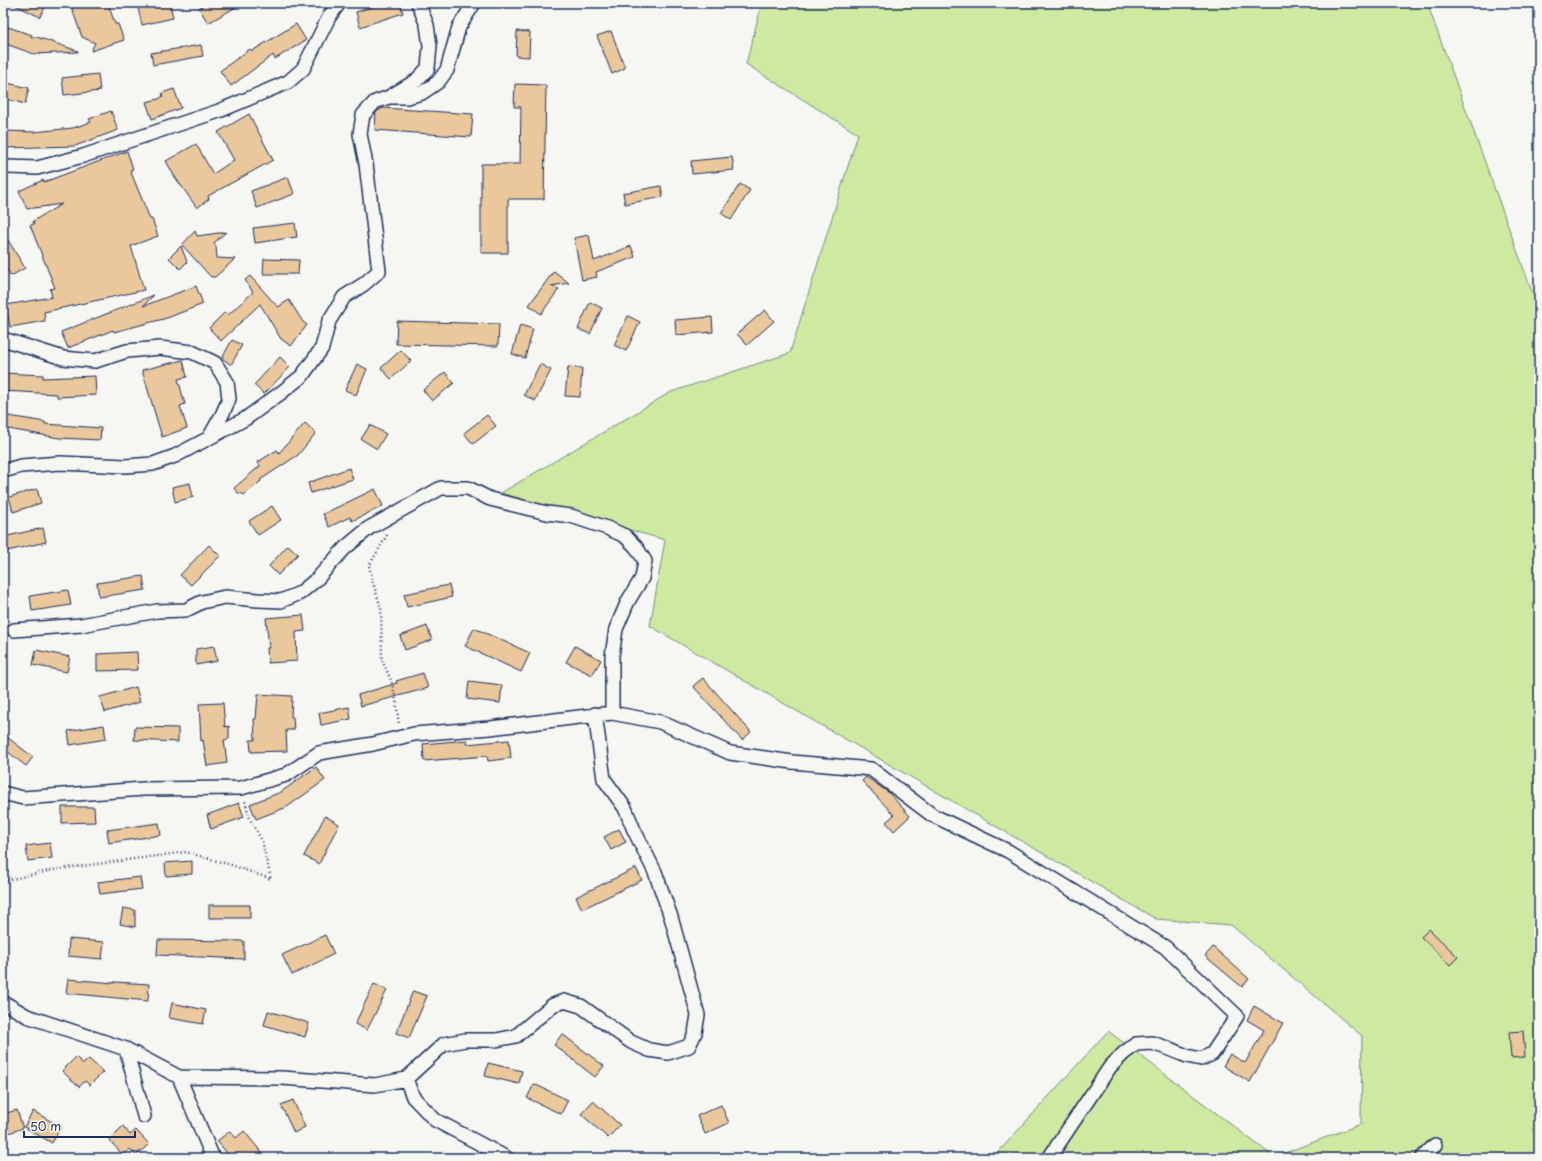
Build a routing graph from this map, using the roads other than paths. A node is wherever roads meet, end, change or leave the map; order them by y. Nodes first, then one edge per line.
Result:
1 (339, 3) edge
2 (418, 3) edge
3 (474, 3) edge
4 (389, 97) junction
5 (3, 165) edge
6 (3, 339) edge
7 (209, 438) junction
8 (3, 471) edge
9 (14, 630) dead end
10 (612, 713) junction
11 (594, 714) junction
12 (3, 793) edge
13 (3, 1002) edge
14 (126, 1049) junction
15 (179, 1077) junction
16 (406, 1079) junction
17 (144, 1116) dead end
18 (1435, 1145) dead end
19 (212, 1158) edge
20 (507, 1158) edge
21 (1049, 1158) edge
22 (1422, 1158) edge

1 - 5 street
2 - 4 street
3 - 4 street
4 - 7 street
6 - 7 street
7 - 8 street
9 - 10 street
10 - 11 street
10 - 21 street
11 - 12 street
11 - 16 street
13 - 14 street
14 - 15 street
14 - 17 street
15 - 16 street
15 - 19 street
16 - 20 street
18 - 22 street

